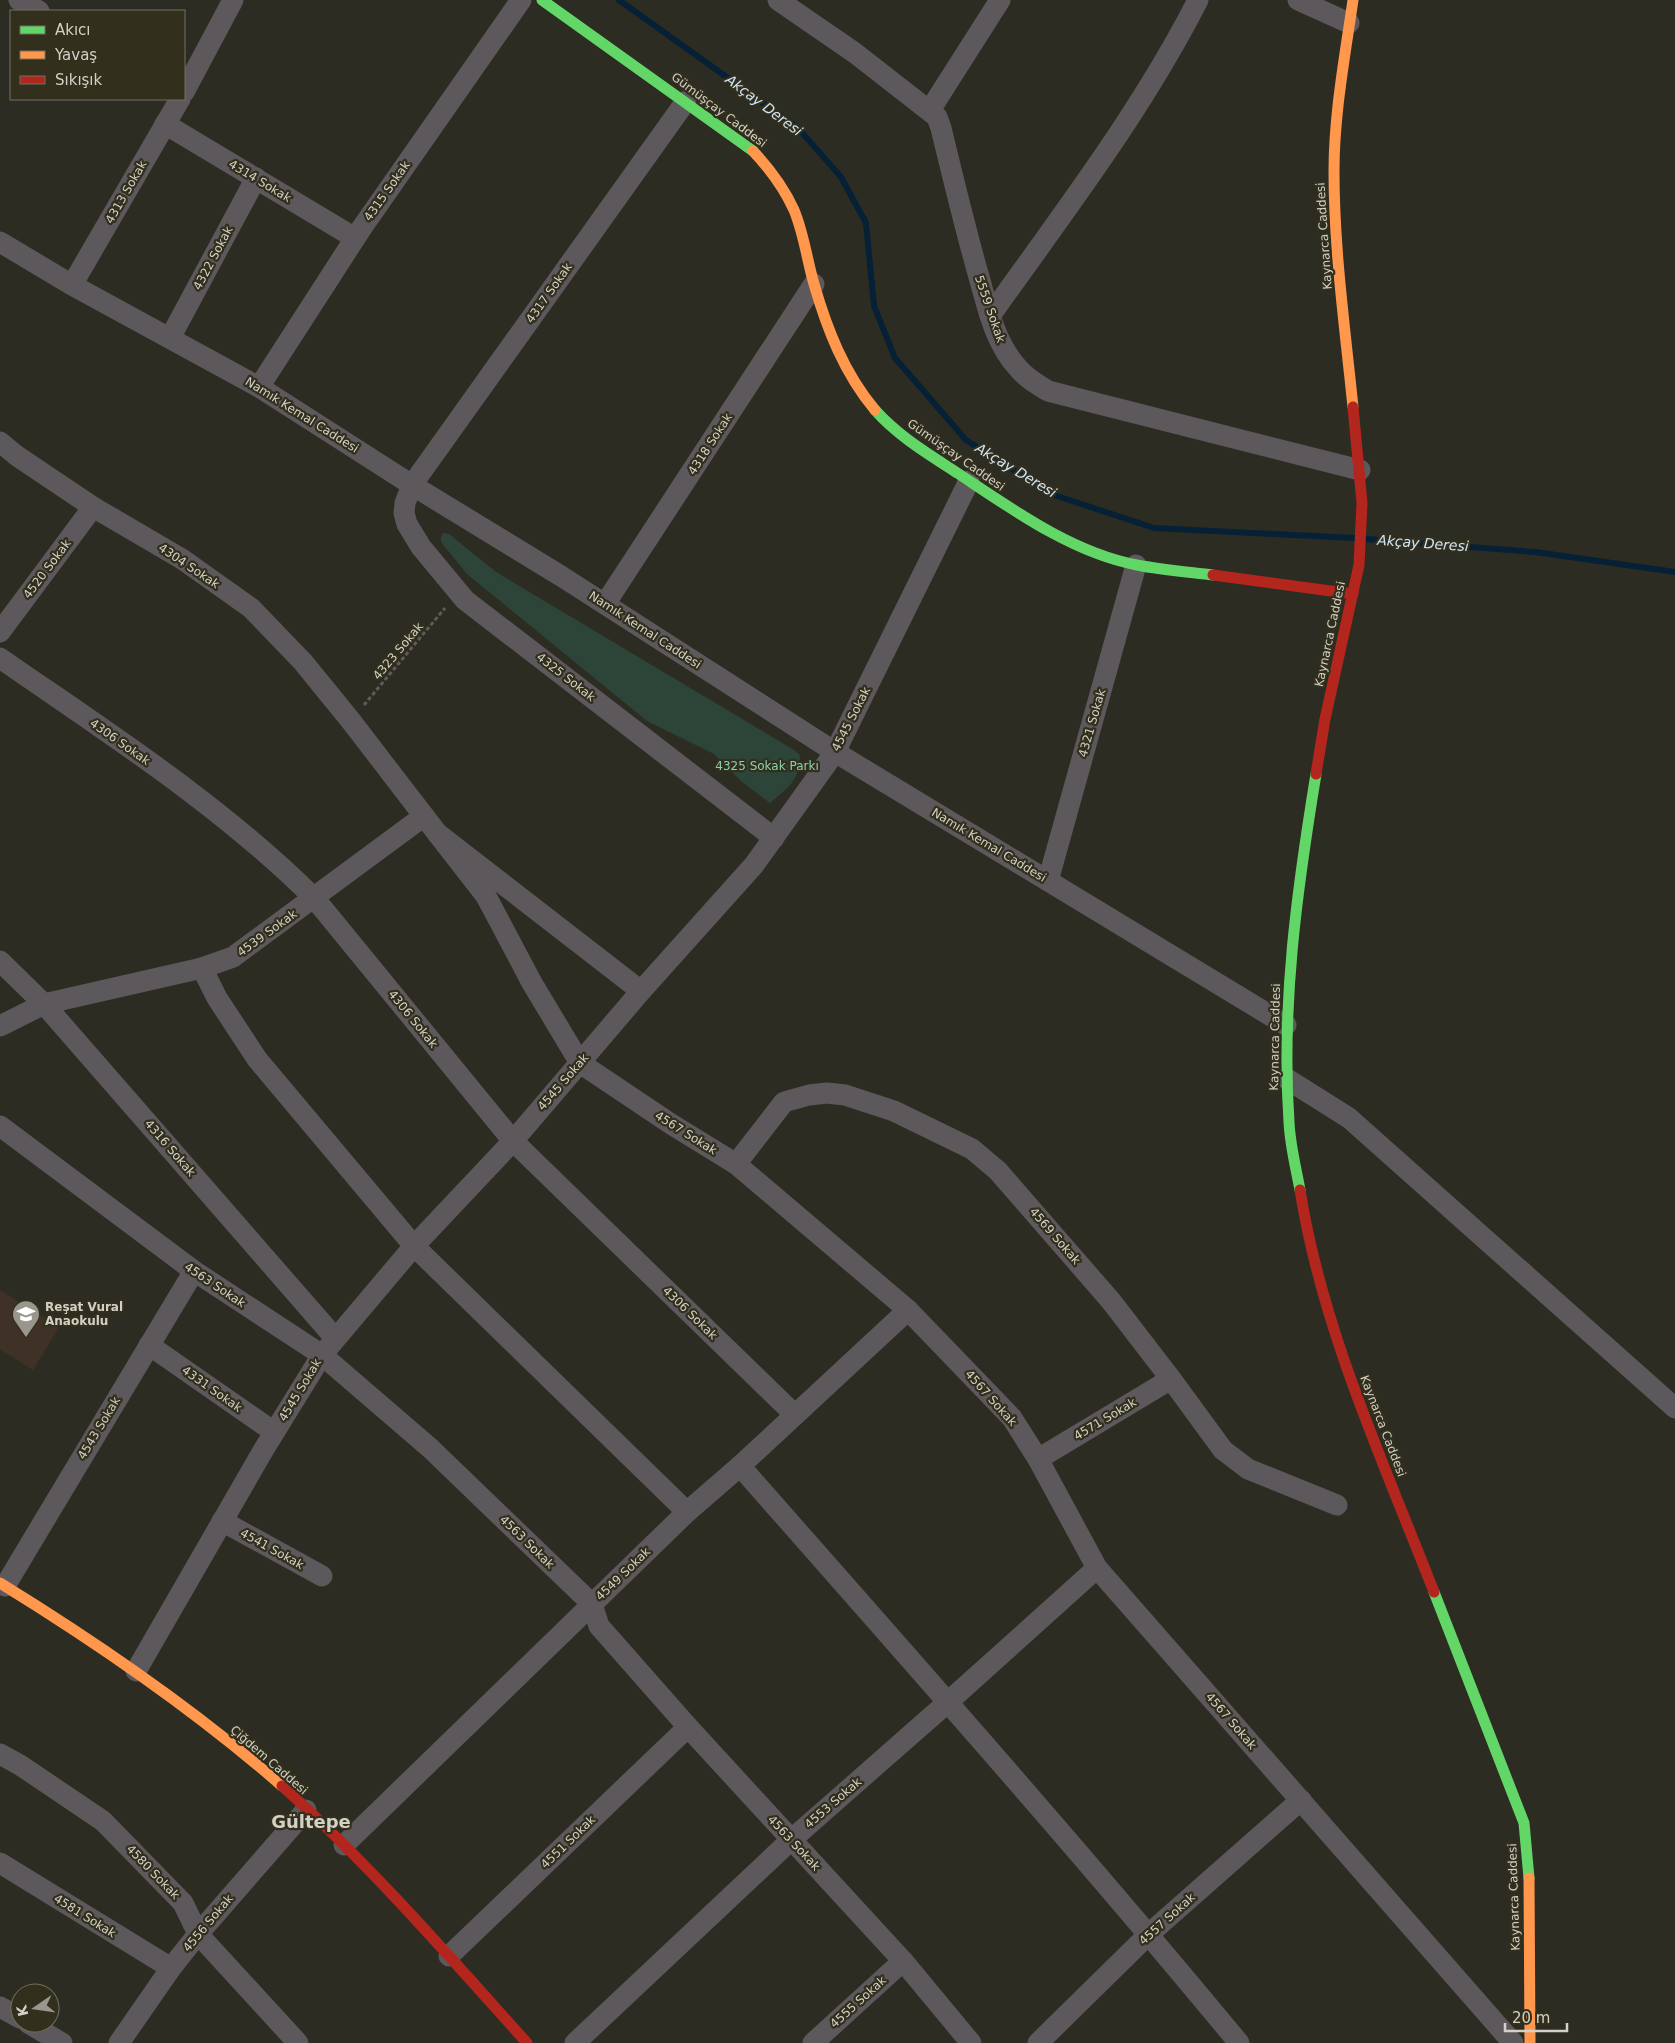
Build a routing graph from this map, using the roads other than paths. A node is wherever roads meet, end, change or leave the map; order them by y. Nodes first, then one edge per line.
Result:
1 (19, 0) edge
2 (233, 0) edge
3 (521, 0) edge
4 (542, 0) edge
5 (780, 0) edge
6 (1000, 0) edge
7 (1198, 0) edge
8 (1298, 0) edge
9 (1353, 0) edge
10 (37, 10) edge
11 (1349, 23) junction
12 (185, 90) edge
13 (179, 100) edge
14 (686, 101) junction
15 (930, 110) junction
16 (165, 124) junction
17 (256, 178) junction
18 (355, 238) junction
19 (0, 242) edge
20 (72, 284) junction
21 (814, 284) junction
22 (990, 316) junction
23 (170, 338) junction
24 (259, 387) junction
25 (0, 442) edge
26 (1360, 470) junction
27 (969, 481) junction
28 (412, 485) junction
29 (93, 507) junction
30 (1136, 565) junction
31 (1353, 594) junction
32 (605, 604) junction
33 (0, 632) edge
34 (0, 658) edge
35 (835, 752) junction
36 (424, 816) junction
37 (437, 833) junction
38 (774, 838) junction
39 (1048, 881) junction
40 (315, 899) junction
41 (0, 961) edge
42 (202, 968) junction
43 (640, 991) junction
44 (44, 1004) junction
45 (1286, 1025) junction
46 (0, 1026) edge
47 (580, 1063) junction
48 (1287, 1079) junction
49 (0, 1126) edge
50 (513, 1141) junction
51 (736, 1164) junction
52 (414, 1246) junction
53 (194, 1271) junction
54 (908, 1310) junction
55 (335, 1338) junction
56 (149, 1345) junction
57 (322, 1355) junction
58 (1171, 1378) junction
59 (1675, 1408) edge
60 (796, 1415) junction
61 (274, 1432) junction
62 (1038, 1459) junction
63 (740, 1466) junction
64 (1337, 1505) dead end
65 (687, 1512) junction
66 (222, 1521) junction
67 (1097, 1568) junction
68 (322, 1576) dead end
69 (3, 1585) edge
70 (592, 1604) junction
71 (136, 1671) junction
72 (948, 1702) junction
73 (688, 1727) junction
74 (0, 1754) edge
75 (1300, 1800) junction
76 (306, 1810) junction
77 (791, 1840) junction
78 (344, 1845) junction
79 (0, 1863) edge
80 (198, 1934) junction
81 (1149, 1934) junction
82 (449, 1956) junction
83 (903, 1961) junction
84 (170, 1968) junction
85 (45, 2033) edge
86 (62, 2043) edge
87 (119, 2043) edge
88 (298, 2043) edge
89 (526, 2043) edge
90 (575, 2043) edge
91 (813, 2043) edge
92 (971, 2043) edge
93 (1038, 2043) edge
94 (1240, 2043) edge
95 (1513, 2043) edge
96 (1530, 2043) edge

1 - 10 street
2 - 12 street
3 - 18 street, 4315 Sokak
4 - 14 street, Gümüşçay Caddesi
5 - 15 street, 5559 Sokak
6 - 15 street
7 - 22 street
8 - 11 street
9 - 11 street, Kaynarca Caddesi
11 - 26 street, Kaynarca Caddesi
13 - 16 street, 4313 Sokak
14 - 21 street, Gümüşçay Caddesi
14 - 28 street, 4317 Sokak
15 - 22 street, 5559 Sokak
16 - 17 street, 4314 Sokak
16 - 20 street, 4313 Sokak
17 - 18 street, 4314 Sokak
17 - 23 street, 4322 Sokak
18 - 24 street, 4315 Sokak
19 - 20 street, Namık Kemal Caddesi
20 - 23 street, Namık Kemal Caddesi
21 - 27 street, Gümüşçay Caddesi
21 - 32 street, 4318 Sokak
22 - 26 street, 5559 Sokak
23 - 24 street, Namık Kemal Caddesi
24 - 28 street, Namık Kemal Caddesi
25 - 29 street, 4304 Sokak
26 - 31 street, Kaynarca Caddesi
27 - 30 street, Gümüşçay Caddesi
27 - 35 street, 4545 Sokak
28 - 32 street, Namık Kemal Caddesi
28 - 38 street, 4325 Sokak
29 - 33 street, 4520 Sokak
29 - 36 street, 4304 Sokak
30 - 31 street, Gümüşçay Caddesi
30 - 39 street, 4321 Sokak
31 - 45 street, Kaynarca Caddesi
32 - 35 street, Namık Kemal Caddesi
34 - 40 street, 4306 Sokak
35 - 38 street, 4545 Sokak
35 - 39 street, Namık Kemal Caddesi
36 - 37 street, 4304 Sokak
36 - 40 street, 4539 Sokak
37 - 43 street
37 - 47 street, 4567 Sokak
38 - 43 street, 4545 Sokak
39 - 45 street, Namık Kemal Caddesi
40 - 42 street, 4539 Sokak
40 - 50 street, 4306 Sokak
41 - 44 street, 4316 Sokak
42 - 44 street, 4539 Sokak
42 - 52 street
43 - 47 street, 4545 Sokak
44 - 46 street, 4539 Sokak
44 - 55 street, 4316 Sokak
45 - 48 street, Kaynarca Caddesi
47 - 50 street, 4545 Sokak
47 - 51 street, 4567 Sokak
48 - 59 street
48 - 96 street, Kaynarca Caddesi
49 - 53 street, 4563 Sokak
50 - 52 street, 4545 Sokak
50 - 60 street, 4306 Sokak
51 - 54 street, 4567 Sokak
51 - 58 street, 4569 Sokak
52 - 55 street, 4545 Sokak
52 - 65 street
53 - 56 street, 4543 Sokak
53 - 57 street, 4563 Sokak
54 - 60 street, 4549 Sokak
54 - 62 street, 4567 Sokak
55 - 57 street, 4545 Sokak
56 - 61 street, 4331 Sokak
56 - 69 street, 4543 Sokak
57 - 61 street, 4545 Sokak
57 - 70 street, 4563 Sokak
58 - 62 street, 4571 Sokak
58 - 64 street, 4569 Sokak
60 - 63 street, 4549 Sokak
61 - 66 street, 4545 Sokak
62 - 67 street, 4567 Sokak
63 - 65 street, 4549 Sokak
63 - 72 street
65 - 70 street, 4549 Sokak
66 - 68 street, 4541 Sokak
66 - 71 street, 4545 Sokak
67 - 72 street, 4553 Sokak
67 - 75 street, 4567 Sokak
69 - 71 street, Çiğdem Caddesi
70 - 73 street, 4563 Sokak
70 - 78 street, 4549 Sokak
71 - 76 street, Çiğdem Caddesi
72 - 77 street, 4553 Sokak
72 - 81 street
73 - 77 street, 4563 Sokak
73 - 82 street, 4551 Sokak
74 - 80 street, 4580 Sokak
75 - 81 street, 4557 Sokak
75 - 95 street, 4567 Sokak
76 - 78 street, Çiğdem Caddesi
76 - 80 street, 4556 Sokak
77 - 83 street, 4563 Sokak
77 - 90 street, 4553 Sokak
78 - 82 street, Çiğdem Caddesi
79 - 84 street, 4581 Sokak
80 - 84 street, 4556 Sokak
80 - 88 street, 4580 Sokak
81 - 93 street, 4557 Sokak
81 - 94 street
82 - 89 street, Çiğdem Caddesi
83 - 91 street, 4555 Sokak
83 - 92 street, 4563 Sokak
84 - 87 street, 4556 Sokak
85 - 86 street

